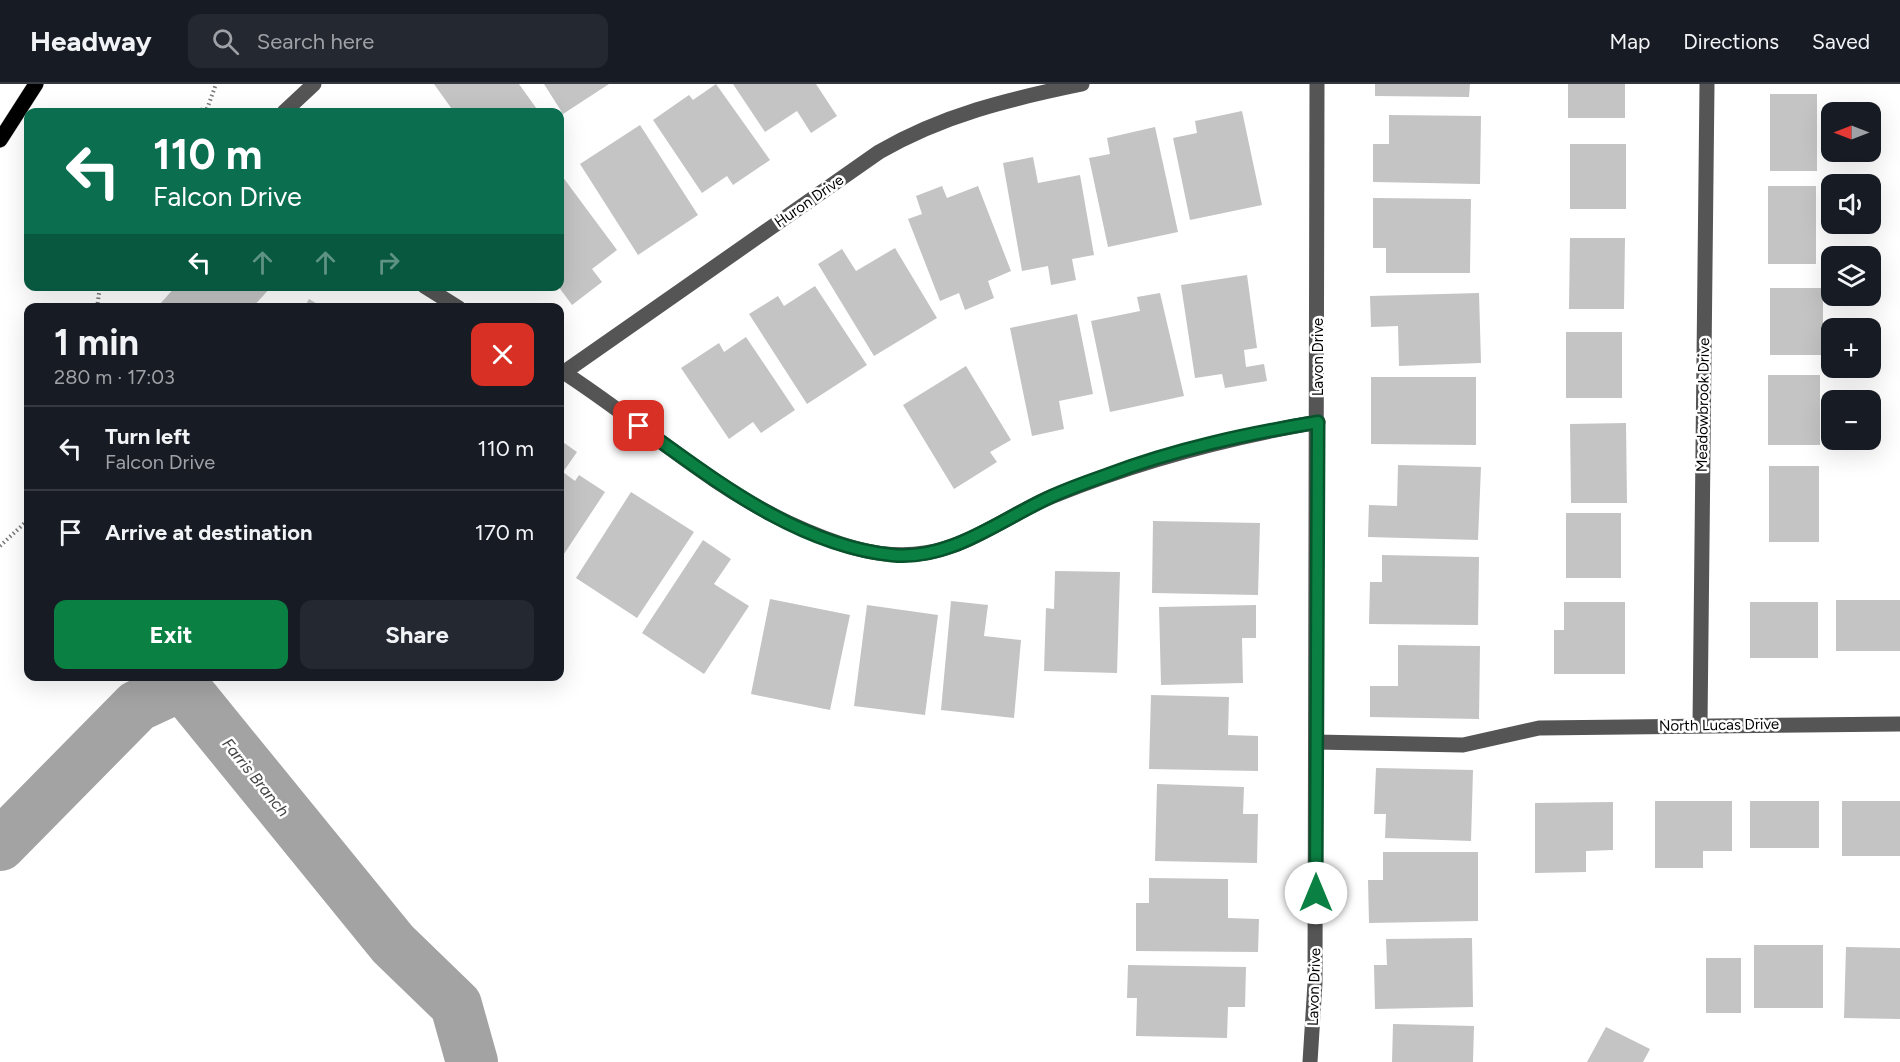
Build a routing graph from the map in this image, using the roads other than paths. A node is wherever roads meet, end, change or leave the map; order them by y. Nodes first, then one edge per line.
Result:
1 (36, 84) edge
2 (314, 84) edge
3 (1082, 84) edge
4 (1317, 84) edge
5 (1707, 84) edge
6 (288, 108) edge
7 (0, 140) edge
8 (432, 291) edge
9 (451, 303) edge
10 (564, 370) edge
11 (564, 374) edge
12 (1318, 422) junction
13 (1900, 724) edge
14 (1700, 725) junction
15 (1316, 742) junction
16 (1310, 1062) edge

1 - 7 main road
2 - 6 street
3 - 10 street, Huron Drive
4 - 12 street, Lavon Drive
5 - 14 street, Meadowbrook Drive
8 - 9 street
11 - 12 street
12 - 15 street, Lavon Drive
13 - 14 street, North Lucas Drive
14 - 15 street, North Lucas Drive
15 - 16 street, Lavon Drive

